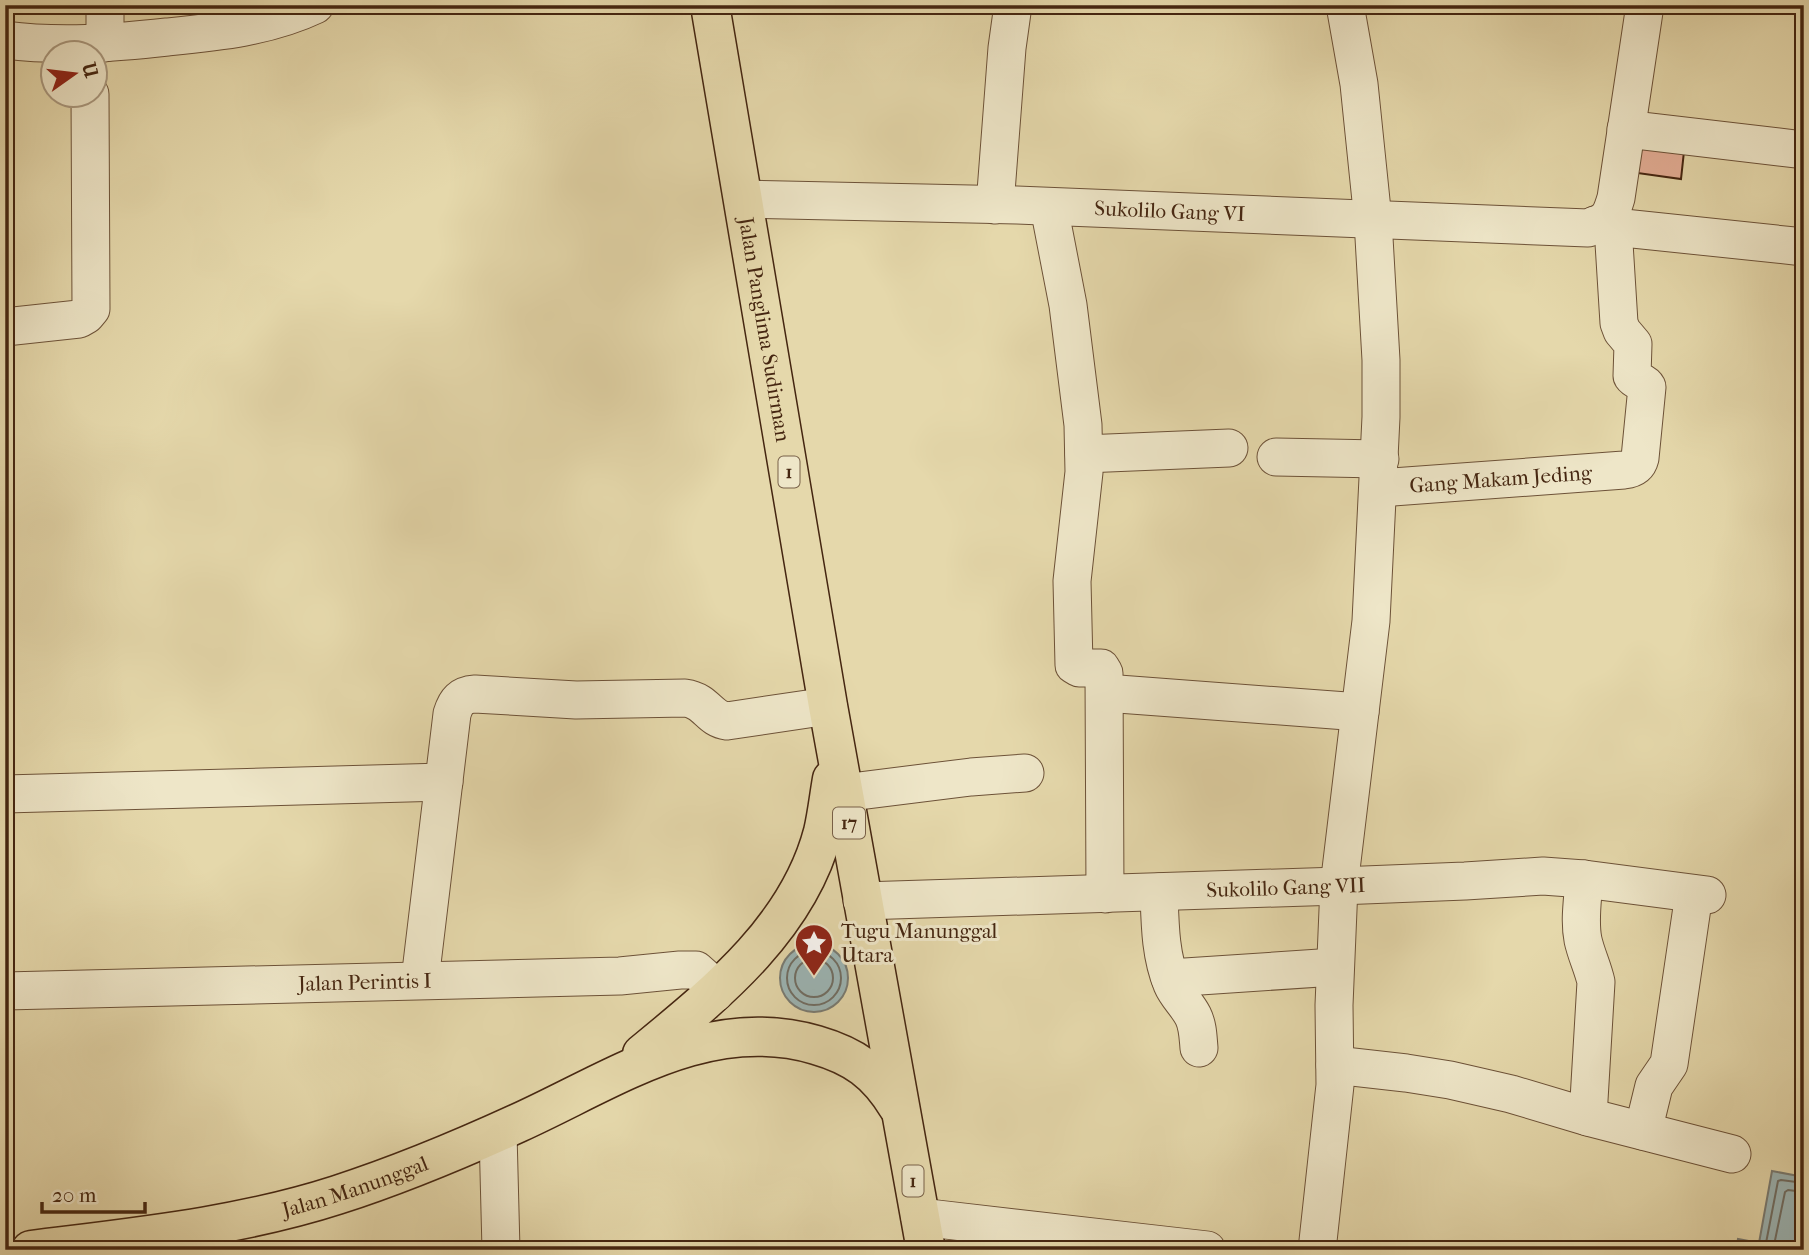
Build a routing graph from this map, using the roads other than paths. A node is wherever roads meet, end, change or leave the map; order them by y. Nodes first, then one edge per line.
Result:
1 (105, 5) edge
2 (315, 5) edge
3 (710, 5) edge
4 (1013, 5) edge
5 (1345, 5) edge
6 (1645, 5) edge
7 (97, 38) edge
8 (5, 40) edge
9 (38, 43) edge
10 (108, 44) edge
11 (90, 108) edge
12 (1626, 129) junction
13 (1804, 150) edge
14 (743, 199) junction
15 (995, 205) junction
16 (1049, 207) junction
17 (1373, 219) junction
18 (1604, 226) junction
19 (1804, 247) edge
20 (5, 327) edge
21 (1229, 448) dead end
22 (1084, 454) junction
23 (1276, 457) dead end
24 (1379, 473) junction
25 (1105, 693) junction
26 (828, 706) junction
27 (1360, 712) junction
28 (835, 745) junction
29 (1025, 773) dead end
30 (444, 782) junction
31 (843, 793) junction
32 (5, 794) edge
33 (1584, 879) junction
34 (1339, 887) junction
35 (1159, 892) junction
36 (1105, 894) junction
37 (862, 901) junction
38 (1335, 967) junction
39 (1170, 978) junction
40 (420, 981) junction
41 (5, 991) edge
42 (715, 993) junction
43 (1199, 1048) dead end
44 (1335, 1065) junction
45 (618, 1073) junction
46 (901, 1111) junction
47 (1588, 1117) junction
48 (1643, 1131) junction
49 (498, 1133) junction
50 (1732, 1154) dead end
51 (923, 1233) edge
52 (31, 1250) edge
53 (501, 1250) edge
54 (1207, 1250) edge
55 (1317, 1250) edge

1 - 7 street
2 - 10 street
3 - 14 highway, Jalan Panglima Sudirman / 1
4 - 15 street
5 - 17 street
6 - 12 street
8 - 9 street
11 - 20 street
12 - 13 street
12 - 18 street
14 - 15 street, Sukolilo Gang VI
14 - 26 highway, Jalan Panglima Sudirman / 1
15 - 16 street, Sukolilo Gang VI
16 - 17 street, Sukolilo Gang VI
16 - 22 street
17 - 18 street, Sukolilo Gang VI
17 - 24 street
18 - 19 street, Sukolilo Gang VI
18 - 24 street, Gang Makam Jeding
21 - 22 street
22 - 25 street
23 - 24 street, Gang Makam Jeding
24 - 27 street
25 - 27 street
25 - 36 street
26 - 28 highway, Jalan Panglima Sudirman / 1
26 - 30 street
27 - 34 street
28 - 31 highway, Jalan Panglima Sudirman / 17
28 - 42 highway, Jalan Manunggal
29 - 31 street
30 - 32 street
30 - 40 street
31 - 37 highway, Jalan Panglima Sudirman / 17
33 - 34 street, Sukolilo Gang VII
33 - 47 street
33 - 48 street, Sukolilo Gang VII
34 - 35 street, Sukolilo Gang VII
34 - 38 street
35 - 36 street, Sukolilo Gang VII
35 - 39 street
36 - 37 street, Sukolilo Gang VII
37 - 46 highway, 1
38 - 39 street
38 - 44 street
39 - 43 street
40 - 41 street, Jalan Perintis I
40 - 42 street, Jalan Perintis I
42 - 45 highway, Jalan Manunggal
44 - 47 street
44 - 55 street
45 - 46 highway, Jalan Manunggal
45 - 49 highway, Jalan Manunggal
46 - 51 highway, 1
47 - 48 street
48 - 50 street
49 - 52 highway, Jalan Manunggal
49 - 53 street
51 - 54 street

